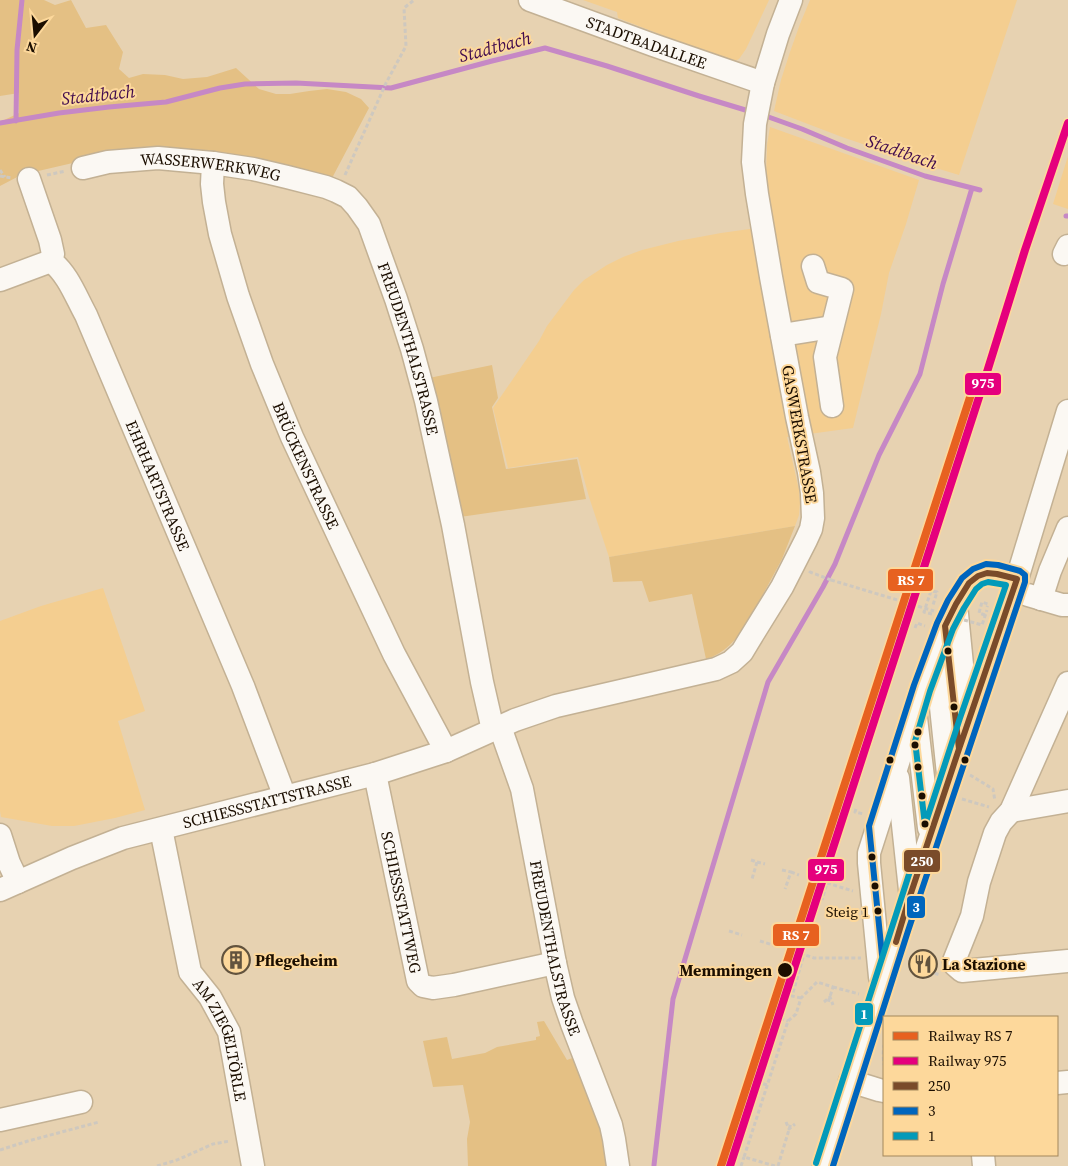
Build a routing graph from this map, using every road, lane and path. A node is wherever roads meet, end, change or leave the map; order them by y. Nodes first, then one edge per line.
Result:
1 (414, 0) edge
2 (530, 0) edge
3 (792, 0) edge
4 (759, 103) junction
5 (213, 163) junction
6 (83, 168) dead end
7 (0, 170) edge
8 (5, 177) dead end
9 (29, 179) dead end
10 (336, 191) junction
11 (51, 261) junction
12 (813, 266) dead end
13 (0, 280) edge
14 (832, 327) junction
15 (782, 335) junction
16 (832, 406) dead end
17 (1066, 425) edge
18 (1068, 528) edge
19 (810, 572) dead end
20 (1015, 585) junction
21 (1041, 599) junction
22 (1068, 605) edge
23 (940, 613) junction
24 (979, 613) dead end
25 (935, 652) junction
26 (885, 666) dead end
27 (894, 668) dead end
28 (925, 681) junction
29 (1068, 683) edge
30 (915, 710) junction
31 (534, 713) joint
32 (968, 722) junction
33 (496, 728) junction
34 (864, 731) dead end
35 (873, 734) dead end
36 (906, 740) junction
37 (446, 750) junction
38 (959, 750) junction
39 (897, 770) junction
40 (375, 774) junction
41 (959, 777) junction
42 (285, 797) junction
43 (961, 798) dead end
44 (887, 799) junction
45 (1068, 801) edge
46 (939, 808) junction
47 (1005, 811) junction
48 (878, 828) junction
49 (161, 829) junction
50 (0, 835) edge
51 (930, 837) junction
52 (751, 860) dead end
53 (757, 862) junction
54 (765, 864) dead end
55 (921, 866) junction
56 (782, 870) dead end
57 (791, 872) junction
58 (799, 875) dead end
59 (752, 879) dead end
60 (817, 880) dead end
61 (822, 882) junction
62 (828, 883) junction
63 (9, 886) edge
64 (785, 889) dead end
65 (856, 892) dead end
66 (910, 899) junction
67 (822, 900) dead end
68 (900, 928) junction
69 (729, 931) dead end
70 (742, 936) dead end
71 (770, 939) dead end
72 (760, 941) dead end
73 (768, 944) junction
74 (776, 946) dead end
75 (794, 952) dead end
76 (799, 953) junction
77 (805, 953) junction
78 (814, 958) dead end
79 (900, 960) junction
80 (1068, 961) edge
81 (555, 963) junction
82 (950, 969) junction
83 (833, 987) junction
84 (880, 988) junction
85 (859, 994) dead end
86 (830, 997) junction
87 (801, 998) junction
88 (826, 1003) dead end
89 (833, 1005) dead end
90 (788, 1021) junction
91 (850, 1081) junction
92 (767, 1085) junction
93 (883, 1091) edge
94 (81, 1102) dead end
95 (0, 1120) edge
96 (99, 1122) dead end
97 (786, 1122) dead end
98 (793, 1124) dead end
99 (789, 1129) junction
100 (248, 1138) junction
101 (2, 1142) dead end
102 (5, 1149) junction
103 (0, 1150) edge
104 (744, 1157) junction
105 (157, 1166) edge
106 (253, 1166) edge
107 (618, 1166) edge
108 (741, 1166) edge
109 (776, 1166) edge
110 (824, 1166) edge

1 - 10 path
2 - 4 street, STADTBADALLEE
3 - 4 street, GASWERKSTRASSE
4 - 15 street, GASWERKSTRASSE
5 - 6 street, WASSERWERKWEG
5 - 10 street, WASSERWERKWEG
5 - 37 street, BRÜCKENSTRASSE
7 - 8 path
9 - 11 street
10 - 33 street, FREUDENTHALSTRASSE
11 - 13 street
11 - 42 street, EHRHARTSTRASSE
12 - 14 street
14 - 15 street
14 - 16 street
15 - 31 street, GASWERKSTRASSE
17 - 20 street
18 - 21 street
19 - 23 path, bridge
20 - 21 street
20 - 23 street
20 - 32 street
21 - 22 street
23 - 23 path
23 - 24 path, bridge
23 - 25 street
23 - 32 street
23 - 38 street
25 - 28 street
25 - 41 street
26 - 27 path
28 - 30 street
28 - 46 street
29 - 47 street
30 - 36 street
30 - 51 street
31 - 33 street, SCHIESSSTATTSTRASSE
32 - 38 street
33 - 37 street, SCHIESSSTATTSTRASSE
33 - 81 street, FREUDENTHALSTRASSE
34 - 35 path
36 - 39 street
36 - 55 street
37 - 40 street, SCHIESSSTATTSTRASSE
38 - 41 street
39 - 44 street
39 - 66 street
40 - 42 street, SCHIESSSTATTSTRASSE
40 - 81 street, SCHIESSSTATTWEG
41 - 46 street
41 - 47 path
42 - 49 street, SCHIESSSTATTSTRASSE
43 - 47 path
44 - 48 street
44 - 68 street
45 - 47 street
46 - 51 street
47 - 82 street
48 - 79 street
48 - 84 street
49 - 63 street, SCHIESSSTATTSTRASSE
49 - 100 street, AM ZIEGELTÖRLE
50 - 63 street
51 - 55 street
52 - 53 path
53 - 54 path
53 - 59 path
55 - 66 street
56 - 57 path
57 - 58 path
57 - 64 path
60 - 61 path
61 - 62 path
61 - 76 path
62 - 65 path
62 - 67 path
66 - 68 street
68 - 79 street
69 - 70 path
71 - 73 path
72 - 73 path
73 - 74 path
75 - 76 path
76 - 77 path
77 - 78 path
77 - 87 path
79 - 82 path
79 - 84 street
80 - 82 street
81 - 107 street, FREUDENTHALSTRASSE
83 - 85 path
83 - 86 path
83 - 87 path
84 - 91 street
86 - 88 path
86 - 89 path
87 - 90 path
90 - 92 path
90 - 92 path
91 - 93 street
91 - 110 street
92 - 104 path
94 - 95 street
96 - 102 path
97 - 99 path
98 - 99 path
99 - 109 path
100 - 105 path
100 - 106 street, AM ZIEGELTÖRLE
101 - 102 path
102 - 103 path
104 - 108 path
104 - 109 path

